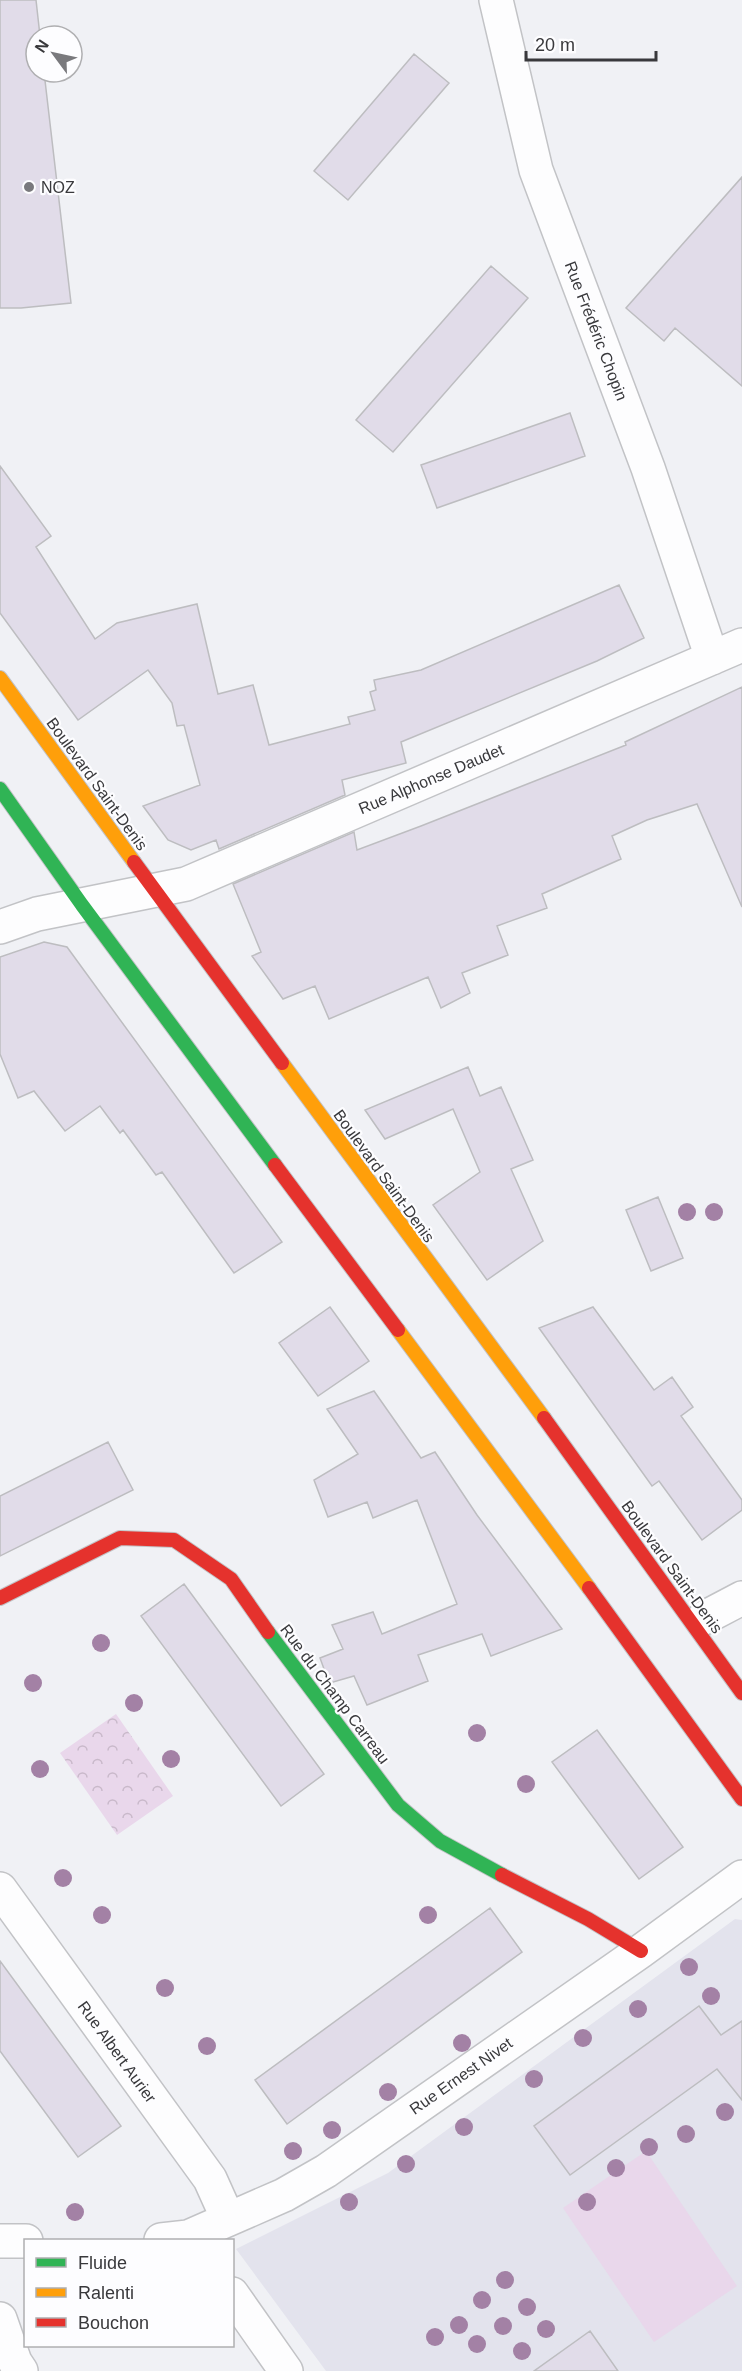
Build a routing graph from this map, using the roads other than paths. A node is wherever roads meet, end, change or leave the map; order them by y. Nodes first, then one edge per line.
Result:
1 (496, 0) edge
2 (742, 645) edge
3 (712, 658) junction
4 (0, 678) edge
5 (0, 789) edge
6 (153, 890) junction
7 (82, 904) junction
8 (0, 927) edge
9 (0, 1598) edge
10 (742, 1598) edge
11 (705, 1618) dead end
12 (742, 1693) edge
13 (742, 1799) edge
14 (742, 1876) edge
15 (0, 1889) edge
16 (641, 1951) junction
17 (228, 2219) junction
18 (180, 2239) edge
19 (0, 2241) edge
20 (24, 2241) edge
21 (234, 2297) edge
22 (0, 2319) edge
23 (21, 2371) edge
24 (286, 2371) edge

1 - 3 street, Rue Frédéric Chopin
2 - 3 street, Rue Alphonse Daudet
3 - 6 street, Rue Alphonse Daudet
4 - 6 main road, Boulevard Saint-Denis
5 - 7 main road
6 - 7 street, Rue Alphonse Daudet
6 - 12 main road, Boulevard Saint-Denis
7 - 8 street, Rue Alphonse Daudet
7 - 13 main road
9 - 16 main road, Rue du Champ Carreau
10 - 11 street
14 - 16 street, Rue Ernest Nivet
15 - 17 street, Rue Albert Aurier
16 - 17 street, Rue Ernest Nivet
17 - 18 street, Rue Ernest Nivet
19 - 20 street
21 - 24 street
22 - 23 street

